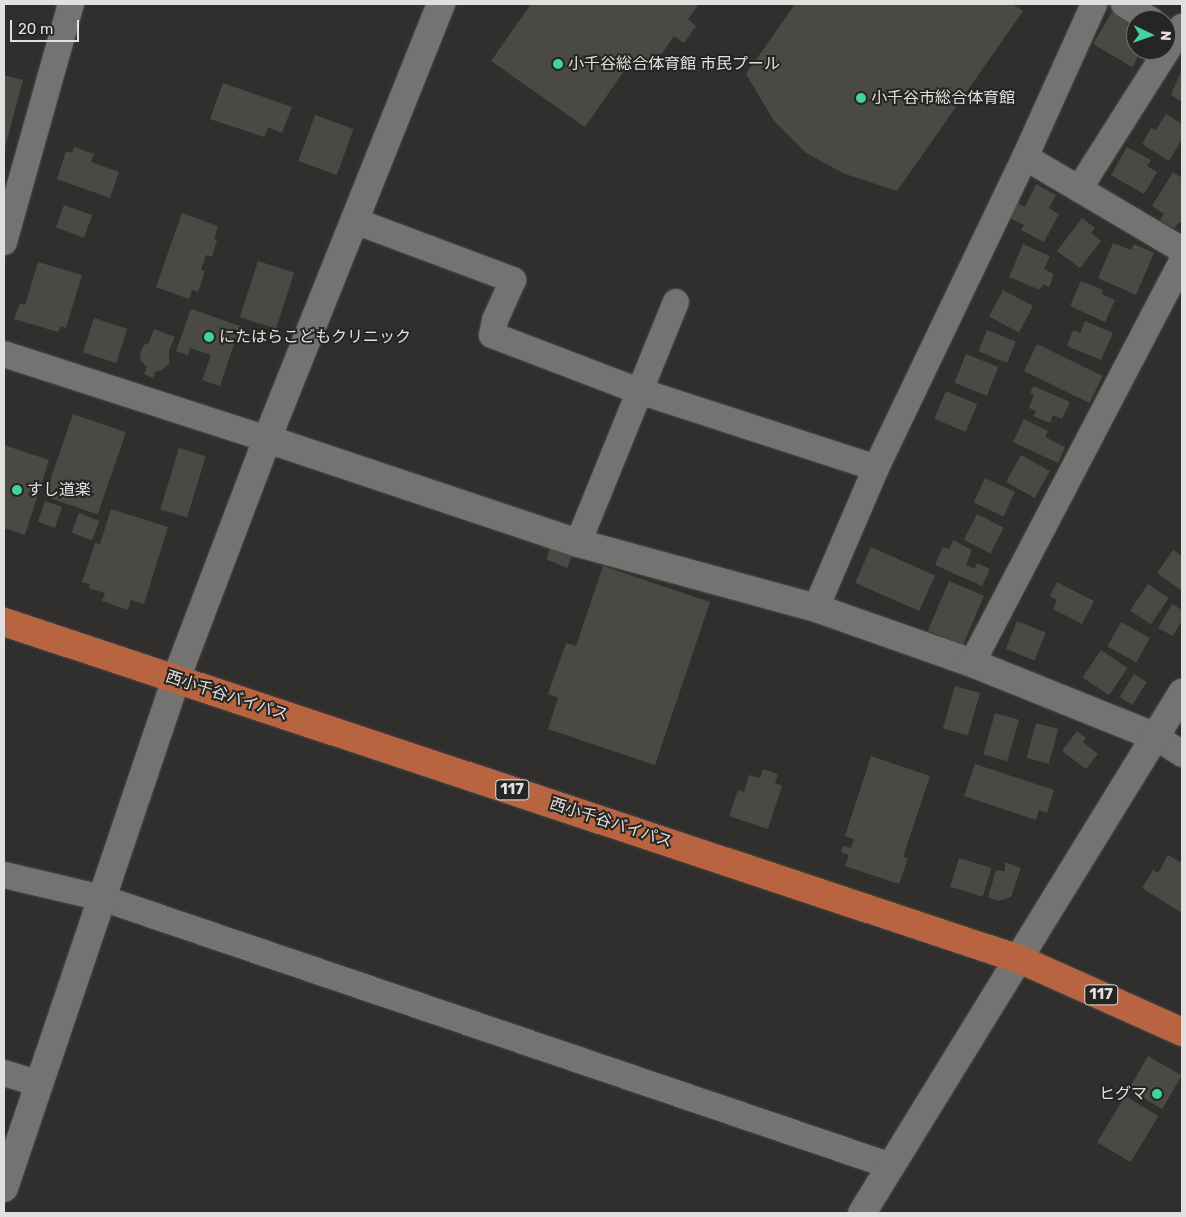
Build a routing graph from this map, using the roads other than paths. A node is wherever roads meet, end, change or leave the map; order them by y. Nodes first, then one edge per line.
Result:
1 (71, 4) edge
2 (441, 4) edge
3 (1094, 4) edge
4 (1177, 32) edge
5 (1025, 157) junction
6 (1079, 189) junction
7 (354, 221) junction
8 (4, 242) edge
9 (1182, 250) edge
10 (1182, 262) edge
11 (676, 302) dead end
12 (4, 354) edge
13 (639, 391) junction
14 (267, 439) junction
15 (876, 468) junction
16 (578, 543) junction
17 (816, 608) junction
18 (4, 622) edge
19 (972, 663) junction
20 (176, 679) junction
21 (1182, 693) edge
22 (1156, 737) junction
23 (1182, 754) edge
24 (4, 876) edge
25 (102, 898) junction
26 (1019, 959) junction
27 (1182, 1032) edge
28 (4, 1073) edge
29 (39, 1084) junction
30 (891, 1166) junction
31 (4, 1188) edge
32 (862, 1213) edge

1 - 8 street
2 - 7 street
3 - 5 street
4 - 6 street
5 - 6 street
5 - 15 street
6 - 9 street
7 - 13 street
7 - 14 street
10 - 19 street
11 - 13 street
12 - 14 street
13 - 15 street
13 - 16 street
14 - 16 street
14 - 20 street
15 - 17 street
16 - 17 street
17 - 19 street
18 - 20 highway, 西小千谷バイパス / 117
19 - 22 street
20 - 25 street
20 - 26 highway, 西小千谷バイパス / 117
21 - 22 street
22 - 23 street
22 - 26 street
24 - 25 street
25 - 29 street
25 - 30 street
26 - 27 highway, 117
26 - 30 street
28 - 29 street
29 - 31 street
30 - 32 street

